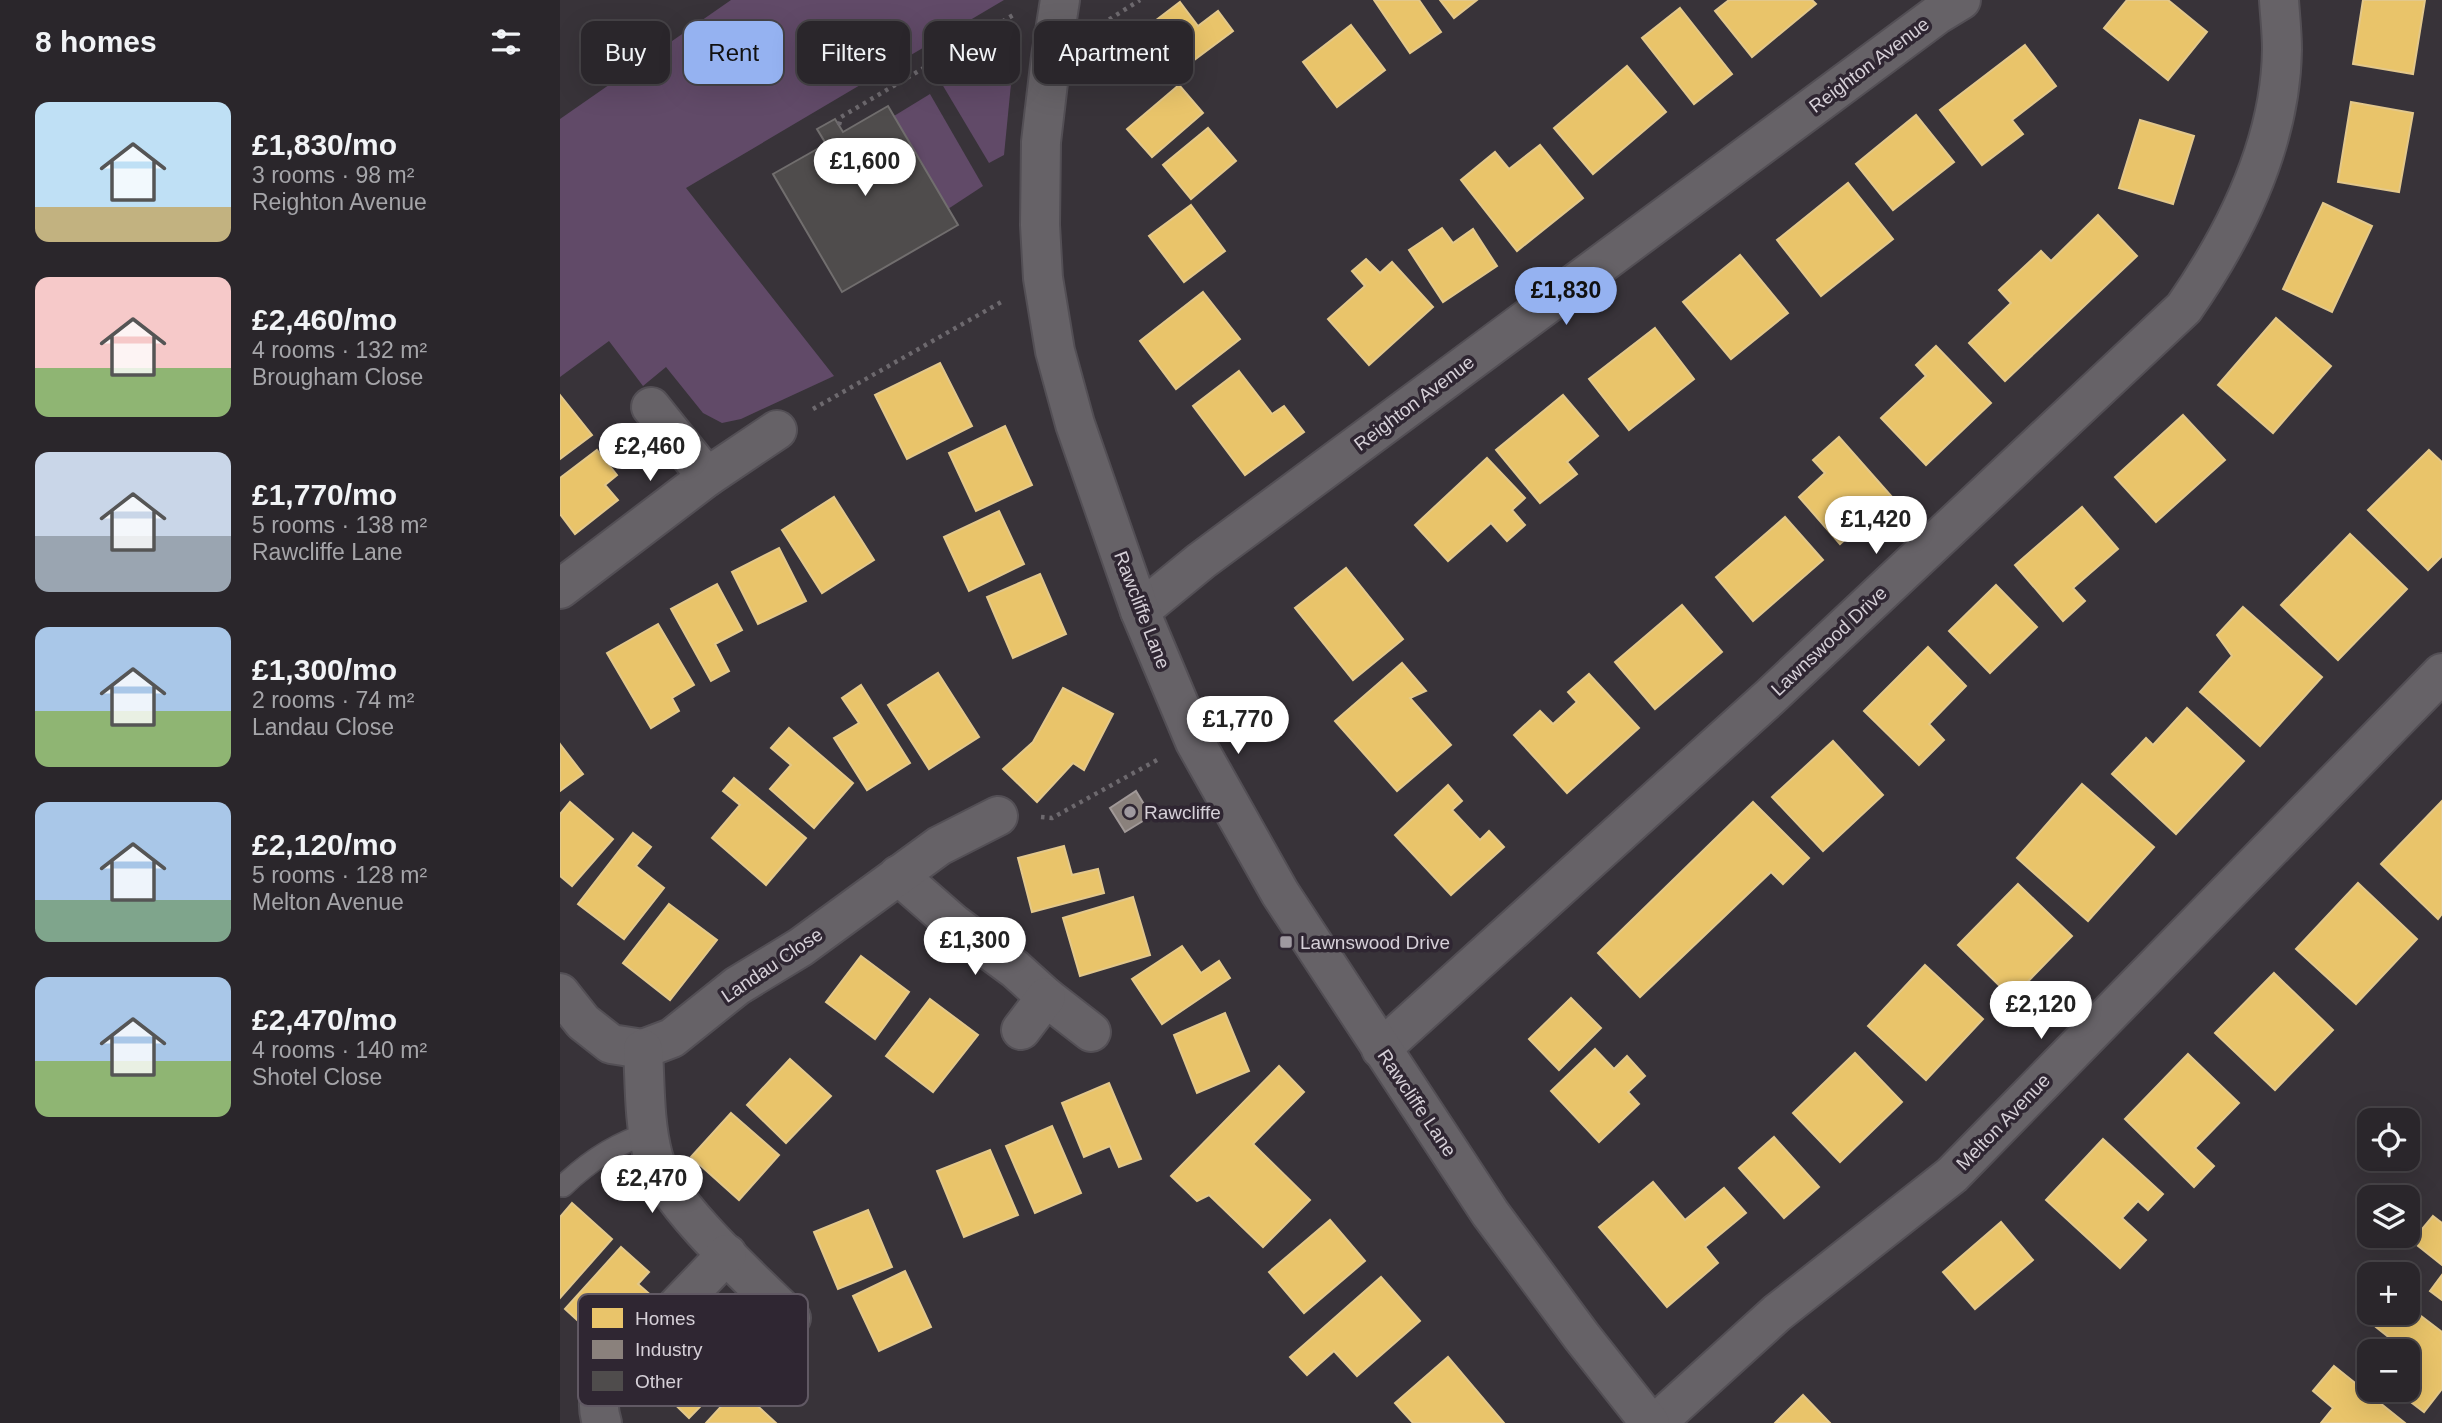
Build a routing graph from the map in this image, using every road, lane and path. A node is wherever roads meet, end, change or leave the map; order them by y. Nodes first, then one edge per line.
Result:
1 (1060, 0) edge
2 (1961, 0) edge
3 (2279, 0) edge
4 (1018, 12) dead end
5 (839, 125) dead end
6 (1043, 278) junction
7 (651, 407) dead end
8 (777, 430) joint
9 (707, 477) junction
10 (560, 589) edge
11 (1140, 611) junction
12 (2442, 673) edge
13 (1195, 742) junction
14 (998, 816) joint
15 (898, 875) junction
16 (560, 993) edge
17 (1046, 997) junction
18 (1021, 1030) dead end
19 (1091, 1032) dead end
20 (643, 1049) junction
21 (1381, 1049) junction
22 (650, 1133) junction
23 (563, 1186) dead end
24 (727, 1254) junction
25 (689, 1294) edge
26 (768, 1294) edge
27 (598, 1406) edge
28 (602, 1423) edge
29 (1650, 1423) edge
30 (1656, 1423) edge

1 - 6 street, Rawcliffe Lane
2 - 11 street, Reighton Avenue
3 - 21 street, Lawnswood Drive
4 - 5 path
6 - 8 path
6 - 11 street, Rawcliffe Lane
7 - 9 street
8 - 9 street
9 - 10 street
11 - 13 street, Rawcliffe Lane
12 - 30 street, Melton Avenue
13 - 14 path
13 - 21 street, Rawcliffe Lane
14 - 15 street, Landau Close
15 - 17 street
15 - 20 street, Landau Close
16 - 20 street
17 - 18 street
17 - 19 street
20 - 22 street
21 - 29 street, Rawcliffe Lane
22 - 23 lane
22 - 24 street
24 - 25 street
24 - 26 street
27 - 28 street

